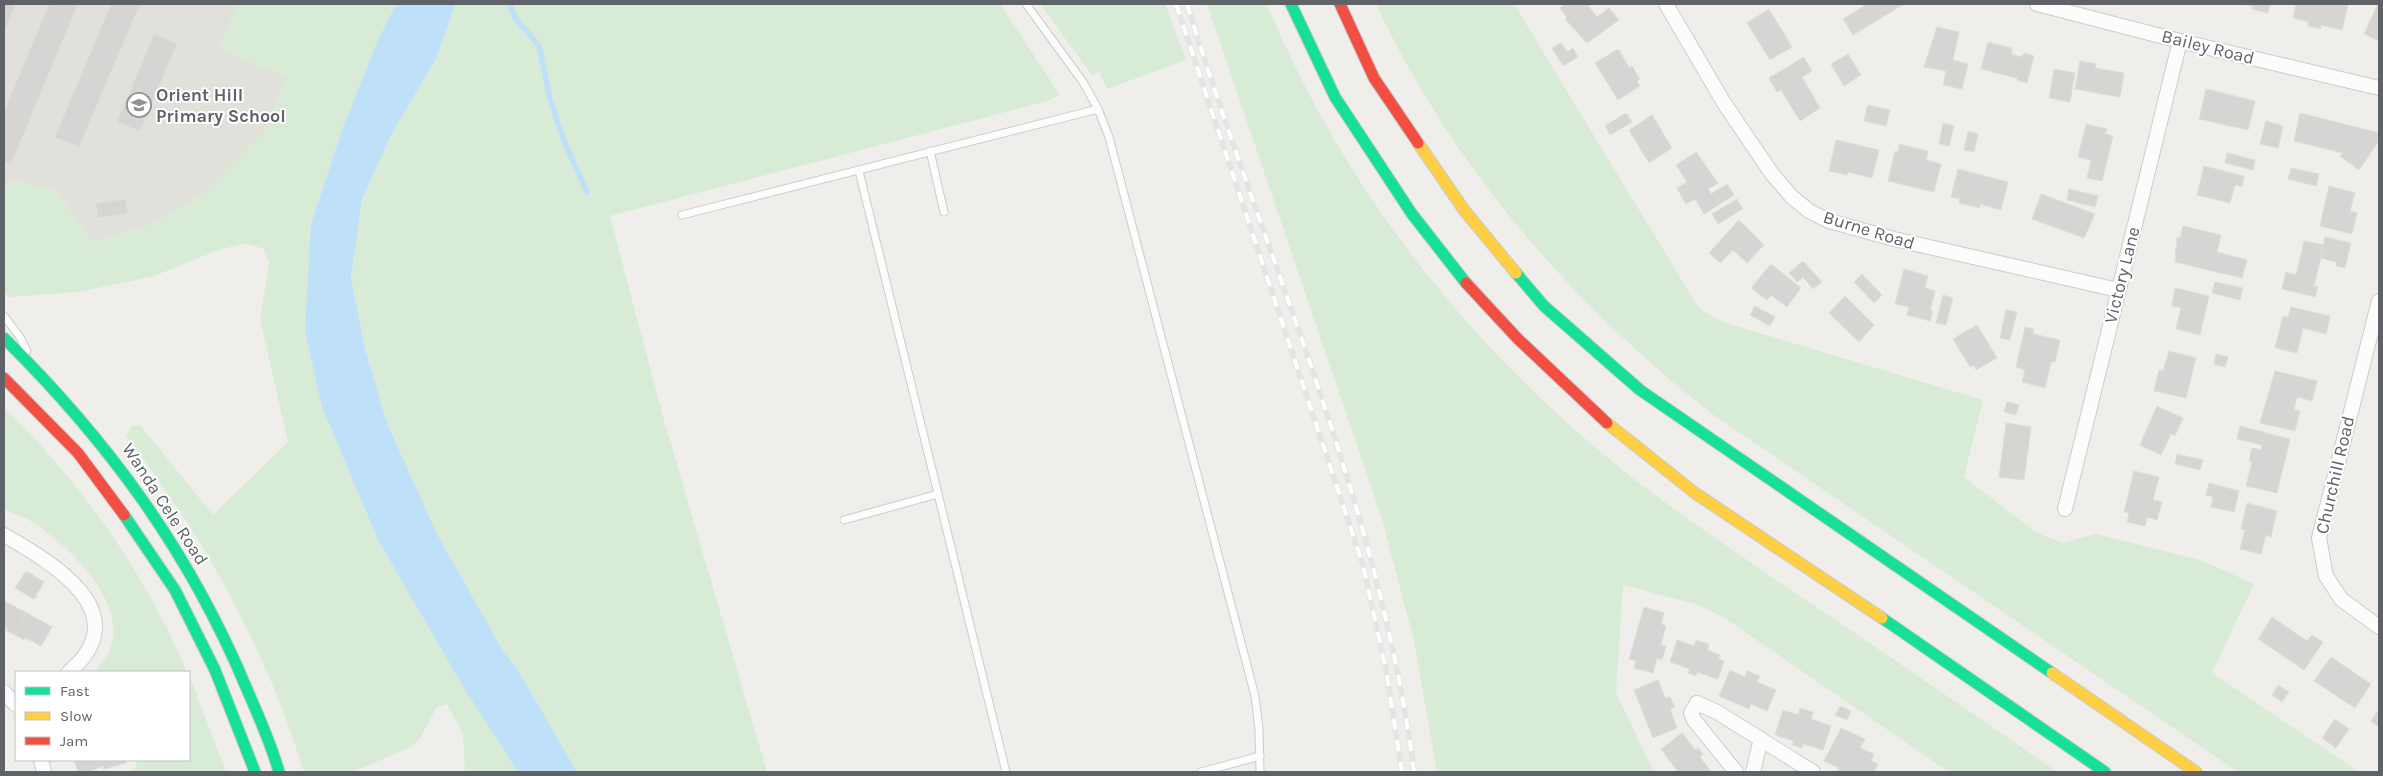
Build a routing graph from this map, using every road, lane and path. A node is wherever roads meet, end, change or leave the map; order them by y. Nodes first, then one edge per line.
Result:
1 (1026, 4) edge
2 (1291, 4) edge
3 (1340, 4) edge
4 (1666, 4) edge
5 (2037, 4) edge
6 (2180, 41) junction
7 (2379, 88) edge
8 (1098, 109) junction
9 (930, 151) junction
10 (859, 171) junction
11 (944, 212) dead end
12 (682, 215) dead end
13 (2118, 290) junction
14 (2379, 301) edge
15 (4, 316) edge
16 (4, 338) edge
17 (34, 367) junction
18 (4, 378) edge
19 (938, 494) junction
20 (2065, 510) dead end
21 (844, 520) dead end
22 (4, 535) edge
23 (2379, 627) edge
24 (70, 671) edge
25 (1761, 739) junction
26 (1260, 756) junction
27 (255, 772) edge
28 (279, 772) edge
29 (1006, 772) edge
30 (1201, 772) edge
31 (1260, 772) edge
32 (1736, 772) edge
33 (1753, 772) edge
34 (1813, 772) edge
35 (2105, 772) edge
36 (2196, 772) edge

1 - 8 lane
2 - 35 main road
3 - 36 main road
4 - 13 street, Burne Road
5 - 6 street, Bailey Road
6 - 7 street, Bailey Road
6 - 13 street, Victory Lane
8 - 9 lane
8 - 26 lane
9 - 10 lane
9 - 11 lane
10 - 12 lane
10 - 19 lane
13 - 20 street, Victory Lane
14 - 23 street, Churchill Road
15 - 17 lane
16 - 17 main road, Wanda Cele Road
17 - 28 main road, Wanda Cele Road
18 - 27 main road
19 - 21 lane
19 - 29 lane
22 - 24 street
25 - 32 street
25 - 33 street
25 - 34 street
26 - 30 lane
26 - 31 lane

